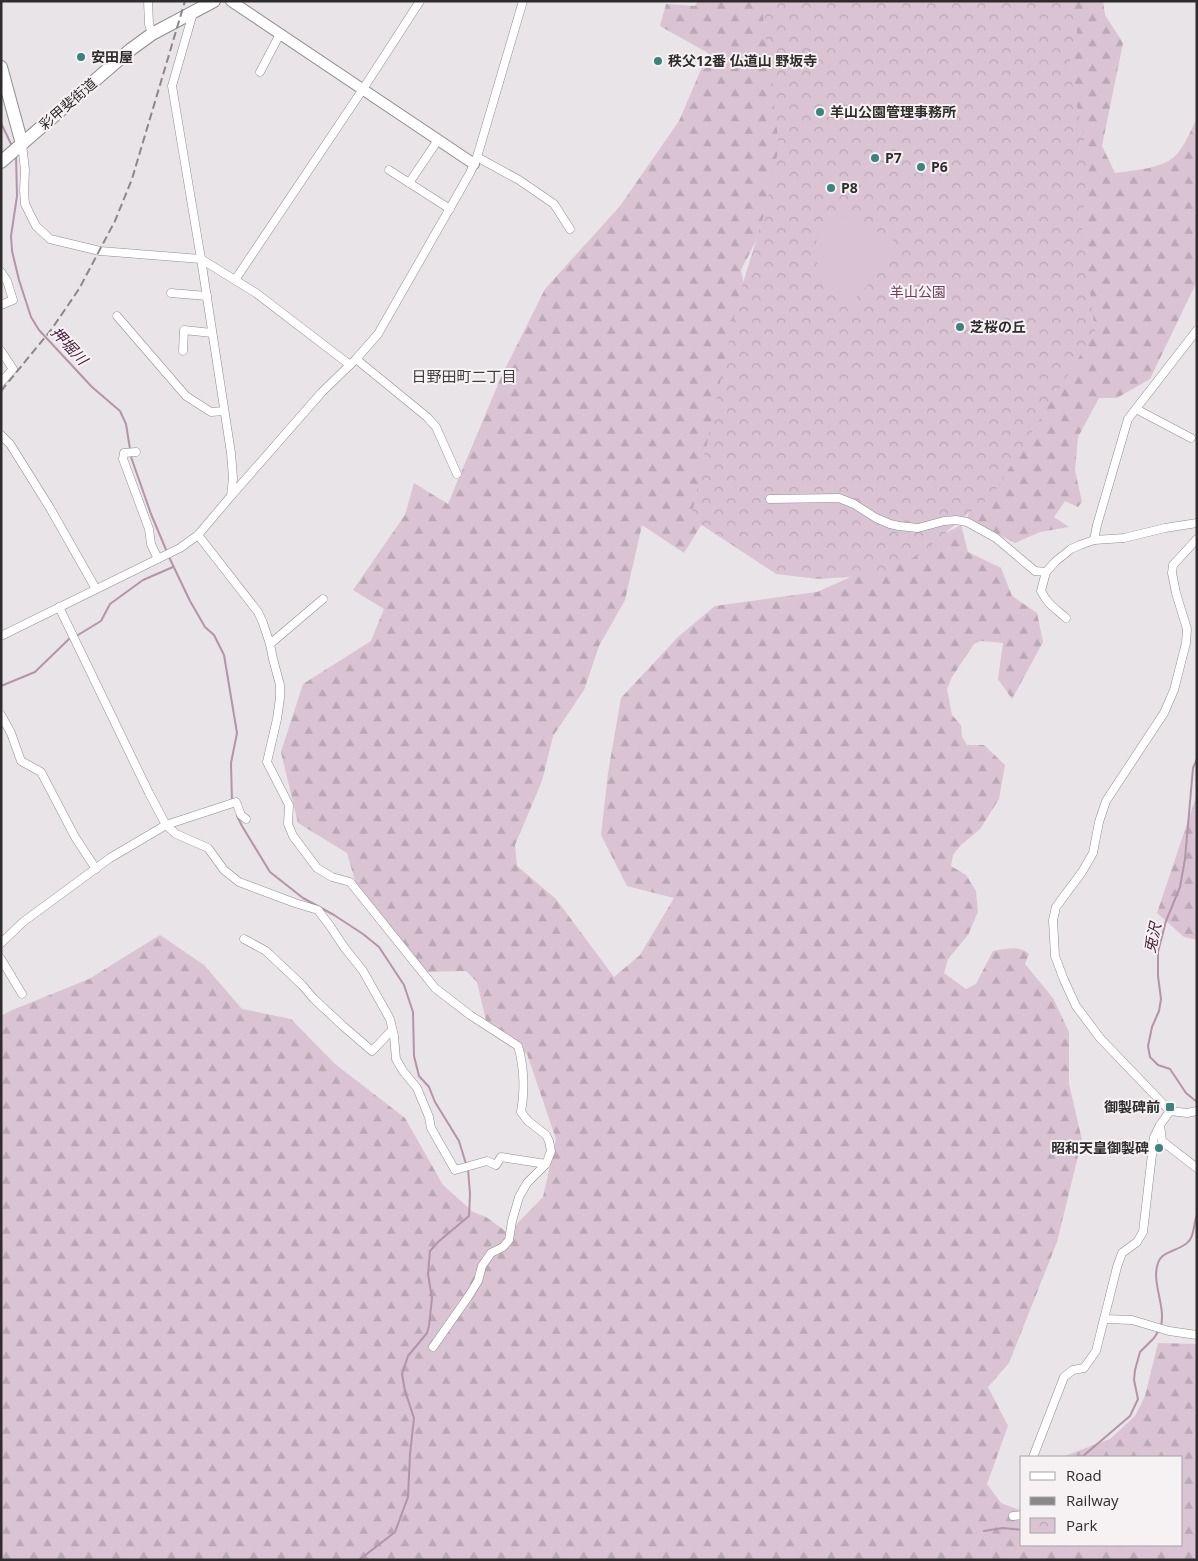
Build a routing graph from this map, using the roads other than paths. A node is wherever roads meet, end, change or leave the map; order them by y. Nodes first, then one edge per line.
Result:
1 (148, 1) edge
2 (214, 1) edge
3 (231, 1) edge
4 (420, 1) edge
5 (523, 1) edge
6 (193, 13) junction
7 (152, 34) junction
8 (280, 34) junction
9 (1, 67) edge
10 (260, 72) dead end
11 (363, 89) junction
12 (438, 140) junction
13 (19, 146) junction
14 (475, 161) junction
15 (1, 162) edge
16 (389, 170) dead end
17 (409, 183) junction
18 (450, 209) junction
19 (570, 229) dead end
20 (201, 260) junction
21 (1, 272) edge
22 (234, 280) junction
23 (171, 293) dead end
24 (207, 296) junction
25 (1, 305) edge
26 (117, 316) dead end
27 (1197, 330) edge
28 (212, 333) junction
29 (1194, 340) edge
30 (1, 351) edge
31 (183, 351) dead end
32 (353, 362) junction
33 (1, 382) edge
34 (1136, 410) junction
35 (224, 411) junction
36 (1, 435) edge
37 (1191, 438) dead end
38 (135, 452) dead end
39 (457, 474) dead end
40 (231, 496) junction
41 (770, 499) dead end
42 (1197, 523) edge
43 (198, 535) junction
44 (1197, 539) edge
45 (1094, 540) junction
46 (158, 559) junction
47 (1046, 572) junction
48 (96, 589) junction
49 (323, 599) dead end
50 (59, 607) junction
51 (1066, 618) dead end
52 (1, 636) edge
53 (270, 644) junction
54 (1, 715) edge
55 (246, 819) dead end
56 (166, 826) junction
57 (96, 869) junction
58 (244, 939) dead end
59 (1, 943) edge
60 (1, 959) edge
61 (22, 994) dead end
62 (392, 1030) junction
63 (1170, 1111) junction
64 (1197, 1111) edge
65 (1160, 1125) junction
66 (546, 1164) junction
67 (1197, 1168) edge
68 (1105, 1319) junction
69 (1197, 1336) edge
70 (433, 1347) dead end
71 (1033, 1456) edge
72 (1020, 1515) edge
73 (1013, 1516) dead end

1 - 7 street
2 - 6 main road, 彩甲斐街道
3 - 8 street
4 - 11 street
5 - 14 street
6 - 7 main road, 彩甲斐街道
6 - 20 street
7 - 13 main road, 彩甲斐街道
8 - 10 street
8 - 11 street
9 - 13 main road
11 - 12 street
11 - 22 street
12 - 14 street
12 - 17 street
13 - 15 main road, 彩甲斐街道
13 - 20 street
14 - 18 street
14 - 19 street
16 - 17 street
17 - 18 street
18 - 32 street
20 - 22 street
20 - 24 street
21 - 25 street
22 - 32 street
23 - 24 street
24 - 28 street
26 - 35 street
27 - 29 street
28 - 31 street
28 - 35 street
29 - 34 street
30 - 33 street
32 - 39 street
32 - 40 street
34 - 37 street
34 - 45 street
35 - 40 street
36 - 48 street
38 - 46 street
40 - 43 street
41 - 47 street
42 - 45 street
43 - 46 street
43 - 53 street
44 - 63 street
45 - 47 street
46 - 48 street
47 - 51 street
48 - 50 street
49 - 53 street
50 - 52 street
50 - 56 street
53 - 66 street
54 - 57 street
55 - 56 street
56 - 57 street
56 - 62 street
57 - 59 street
58 - 62 street
60 - 61 street
62 - 66 street
63 - 64 street
63 - 65 street
65 - 67 street
65 - 68 street
66 - 70 street
68 - 69 street
68 - 71 street
72 - 73 street

